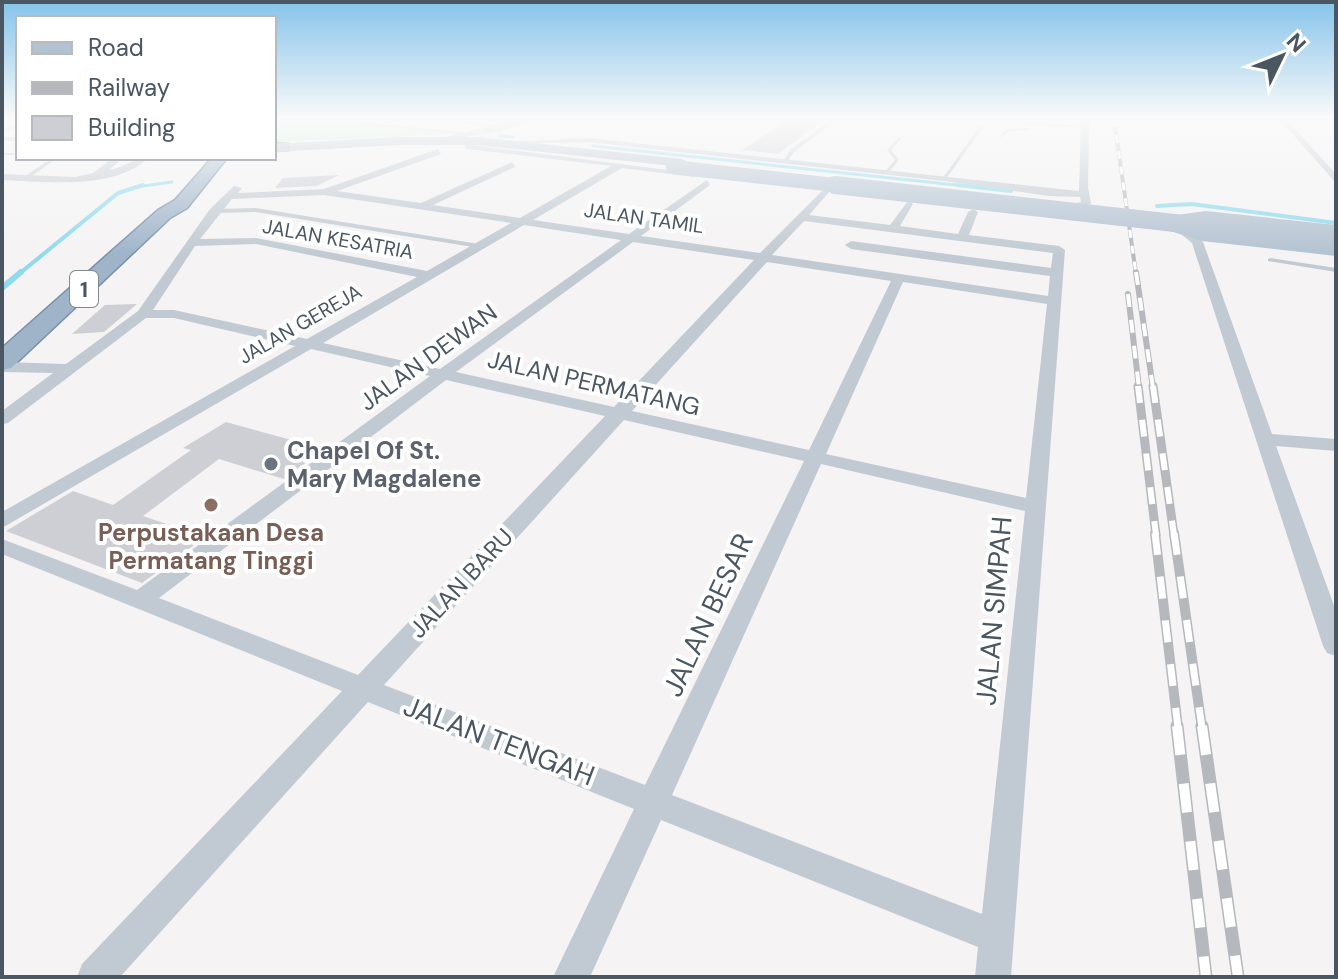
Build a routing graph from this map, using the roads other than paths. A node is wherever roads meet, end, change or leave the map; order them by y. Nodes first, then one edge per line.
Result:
1 (45, 165) edge
2 (109, 165) edge
3 (135, 165) edge
4 (210, 165) edge
5 (390, 165) edge
6 (512, 165) dead end
7 (620, 165) joint
8 (678, 165) edge
9 (819, 165) edge
10 (893, 165) edge
11 (954, 165) edge
12 (1084, 165) edge
13 (1322, 165) edge
14 (886, 172) junction
15 (92, 176) junction
16 (2, 177) edge
17 (26, 178) junction
18 (944, 178) junction
19 (1336, 180) edge
20 (707, 183) dead end
21 (826, 190) junction
22 (1033, 191) junction
23 (324, 192) junction
24 (1083, 194) junction
25 (908, 204) dead end
26 (1051, 204) junction
27 (421, 207) junction
28 (214, 211) junction
29 (973, 212) dead end
30 (801, 217) junction
31 (520, 222) junction
32 (864, 225) junction
33 (893, 229) junction
34 (1185, 232) junction
35 (1336, 236) edge
36 (630, 238) junction
37 (962, 238) junction
38 (192, 243) junction
39 (851, 245) junction
40 (479, 246) junction
41 (1336, 250) edge
42 (763, 258) junction
43 (1270, 260) dead end
44 (1058, 261) junction
45 (835, 269) junction
46 (1336, 270) edge
47 (428, 275) junction
48 (899, 278) junction
49 (1054, 301) junction
50 (143, 314) junction
51 (306, 343) junction
52 (2, 364) edge
53 (68, 369) junction
54 (443, 374) junction
55 (619, 413) junction
56 (2, 419) edge
57 (1264, 439) junction
58 (1336, 445) edge
59 (815, 457) junction
60 (1033, 506) junction
61 (2, 521) edge
62 (2, 546) edge
63 (140, 600) junction
64 (1336, 646) edge
65 (364, 688) junction
66 (654, 802) junction
67 (996, 937) junction
68 (95, 977) edge
69 (571, 977) edge
70 (993, 977) edge

1 - 17 lane
2 - 15 street
3 - 15 street
4 - 52 highway, 1
5 - 23 street
6 - 27 street
7 - 21 street
7 - 31 street, JALAN GEREJA
8 - 35 main road, bridge
9 - 14 street
10 - 14 lane
11 - 18 lane
12 - 24 street
13 - 19 street
14 - 18 street
15 - 17 street
16 - 17 street
18 - 22 street
20 - 36 street, JALAN DEWAN
21 - 26 street
21 - 30 street, JALAN BARU
22 - 24 street
22 - 26 street
23 - 27 street, JALAN TAMIL
23 - 28 street, JALAN TAMIL
24 - 26 street
25 - 33 street
27 - 31 street, JALAN TAMIL
28 - 38 street, JALAN TAMIL
28 - 40 lane
29 - 37 street
30 - 32 street
30 - 42 street, JALAN BARU
31 - 36 street, JALAN TAMIL
31 - 40 street, JALAN GEREJA
32 - 33 street
32 - 39 street
33 - 37 street
34 - 35 main road
34 - 41 main road
34 - 57 street
36 - 42 street, JALAN TAMIL
36 - 54 street, JALAN DEWAN
37 - 44 street
38 - 47 street, JALAN KESATRIA
38 - 50 street, JALAN TAMIL
39 - 44 street
39 - 45 street
40 - 47 street, JALAN GEREJA
42 - 45 street, JALAN TAMIL
42 - 55 street, JALAN BARU
43 - 46 lane
44 - 49 street, JALAN SIMPAH
45 - 48 street, JALAN TAMIL
47 - 51 street, JALAN GEREJA
48 - 49 street, JALAN TAMIL
48 - 59 street, JALAN BESAR
49 - 60 street, JALAN SIMPAH
50 - 51 street, JALAN PERMATANG
50 - 53 street, JALAN TAMIL
51 - 54 street, JALAN PERMATANG
51 - 61 street, JALAN GEREJA
52 - 53 street
53 - 56 street, JALAN TAMIL
54 - 55 street, JALAN PERMATANG
54 - 63 street, JALAN DEWAN
55 - 59 street, JALAN PERMATANG
55 - 65 street, JALAN BARU
57 - 58 street
57 - 64 street
59 - 60 street, JALAN PERMATANG
59 - 66 street, JALAN BESAR
60 - 67 street, JALAN SIMPAH
62 - 63 street, JALAN TENGAH
63 - 65 street, JALAN TENGAH
65 - 66 street, JALAN TENGAH
65 - 68 street, JALAN BARU
66 - 67 street, JALAN TENGAH
66 - 69 street, JALAN BESAR
67 - 70 street, JALAN SIMPAH

